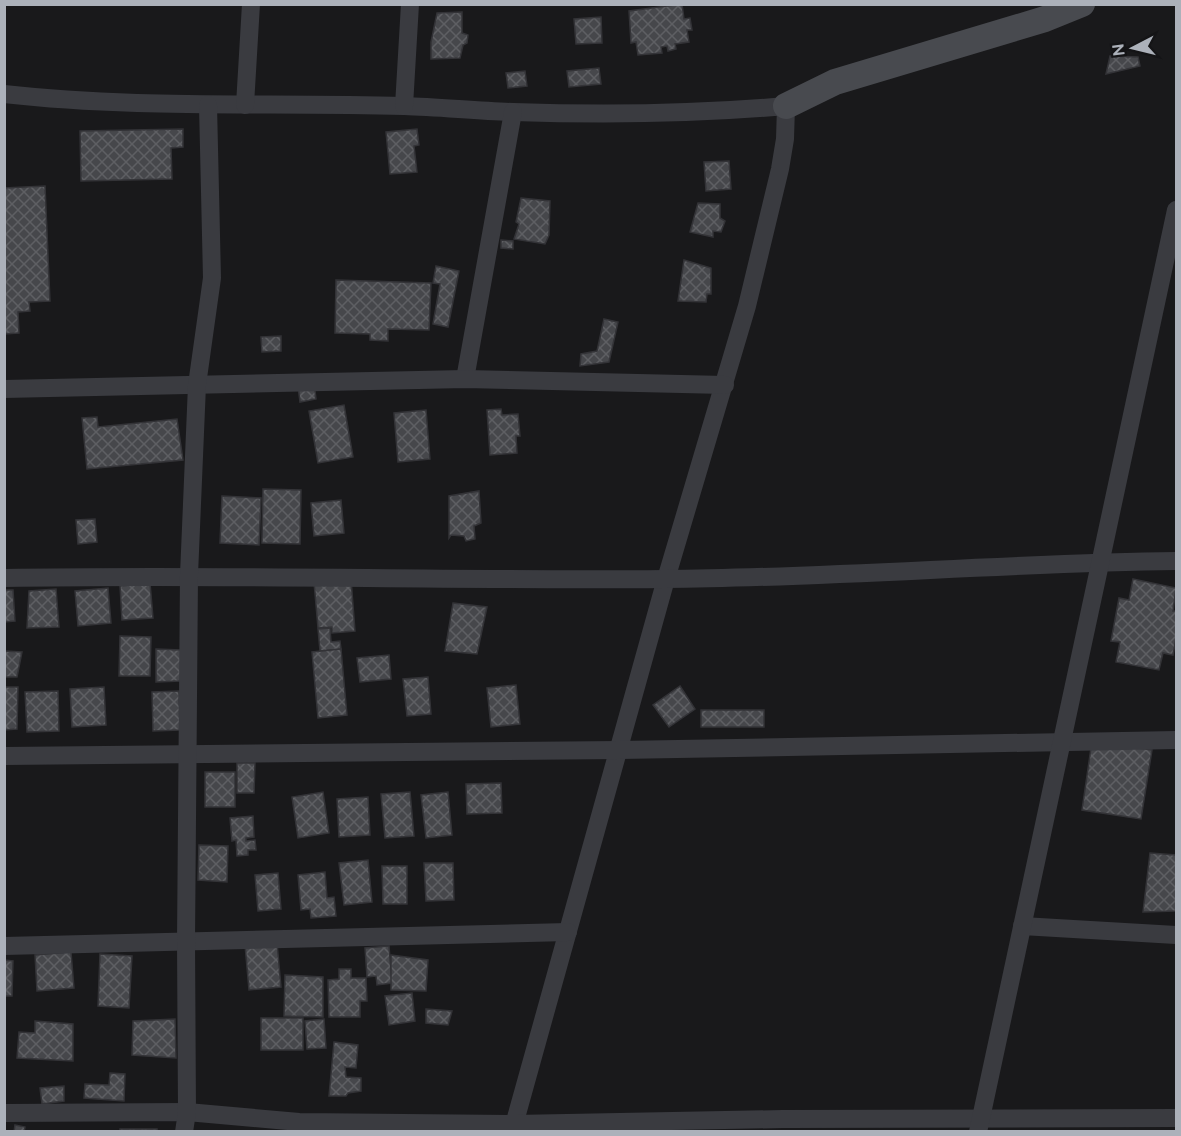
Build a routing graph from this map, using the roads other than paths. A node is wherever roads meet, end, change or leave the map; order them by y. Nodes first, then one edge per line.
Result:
1 (250, 4) edge
2 (410, 4) edge
3 (1082, 4) edge
4 (4, 94) edge
5 (208, 105) junction
6 (245, 105) junction
7 (404, 106) junction
8 (786, 106) junction
9 (513, 112) junction
10 (1176, 210) edge
11 (465, 379) junction
12 (197, 385) junction
13 (724, 385) junction
14 (4, 389) edge
15 (1176, 561) edge
16 (1101, 562) junction
17 (189, 575) junction
18 (4, 578) edge
19 (666, 579) junction
20 (1062, 740) junction
21 (1176, 740) edge
22 (620, 750) junction
23 (190, 752) junction
24 (4, 756) edge
25 (1022, 926) junction
26 (568, 932) junction
27 (1176, 935) edge
28 (186, 941) junction
29 (4, 946) edge
30 (188, 1112) junction
31 (4, 1113) edge
32 (1176, 1118) edge
33 (299, 1122) junction
34 (335, 1122) junction
35 (781, 1125) edge
36 (979, 1125) edge
37 (513, 1127) edge
38 (184, 1131) edge
39 (277, 1131) edge
40 (356, 1131) edge

1 - 6 street
2 - 7 street
3 - 8 street
4 - 5 street
5 - 6 street
5 - 12 street
6 - 7 street
7 - 9 street
8 - 9 street
8 - 13 street
9 - 11 street
10 - 16 street
11 - 12 street
11 - 13 street
12 - 14 street
12 - 17 street
13 - 19 street
15 - 16 street
16 - 19 street
16 - 20 street
17 - 18 street
17 - 19 street
17 - 23 street
19 - 22 street
20 - 21 street
20 - 22 street
20 - 25 street
22 - 23 street
22 - 26 street
23 - 24 street
23 - 28 street
25 - 27 street
25 - 36 street
26 - 28 street
26 - 37 street
28 - 29 street
28 - 30 street
30 - 31 street
30 - 33 street
30 - 38 street
32 - 36 street
33 - 34 street
33 - 39 street
34 - 37 street
34 - 40 street
35 - 36 street
35 - 37 street

